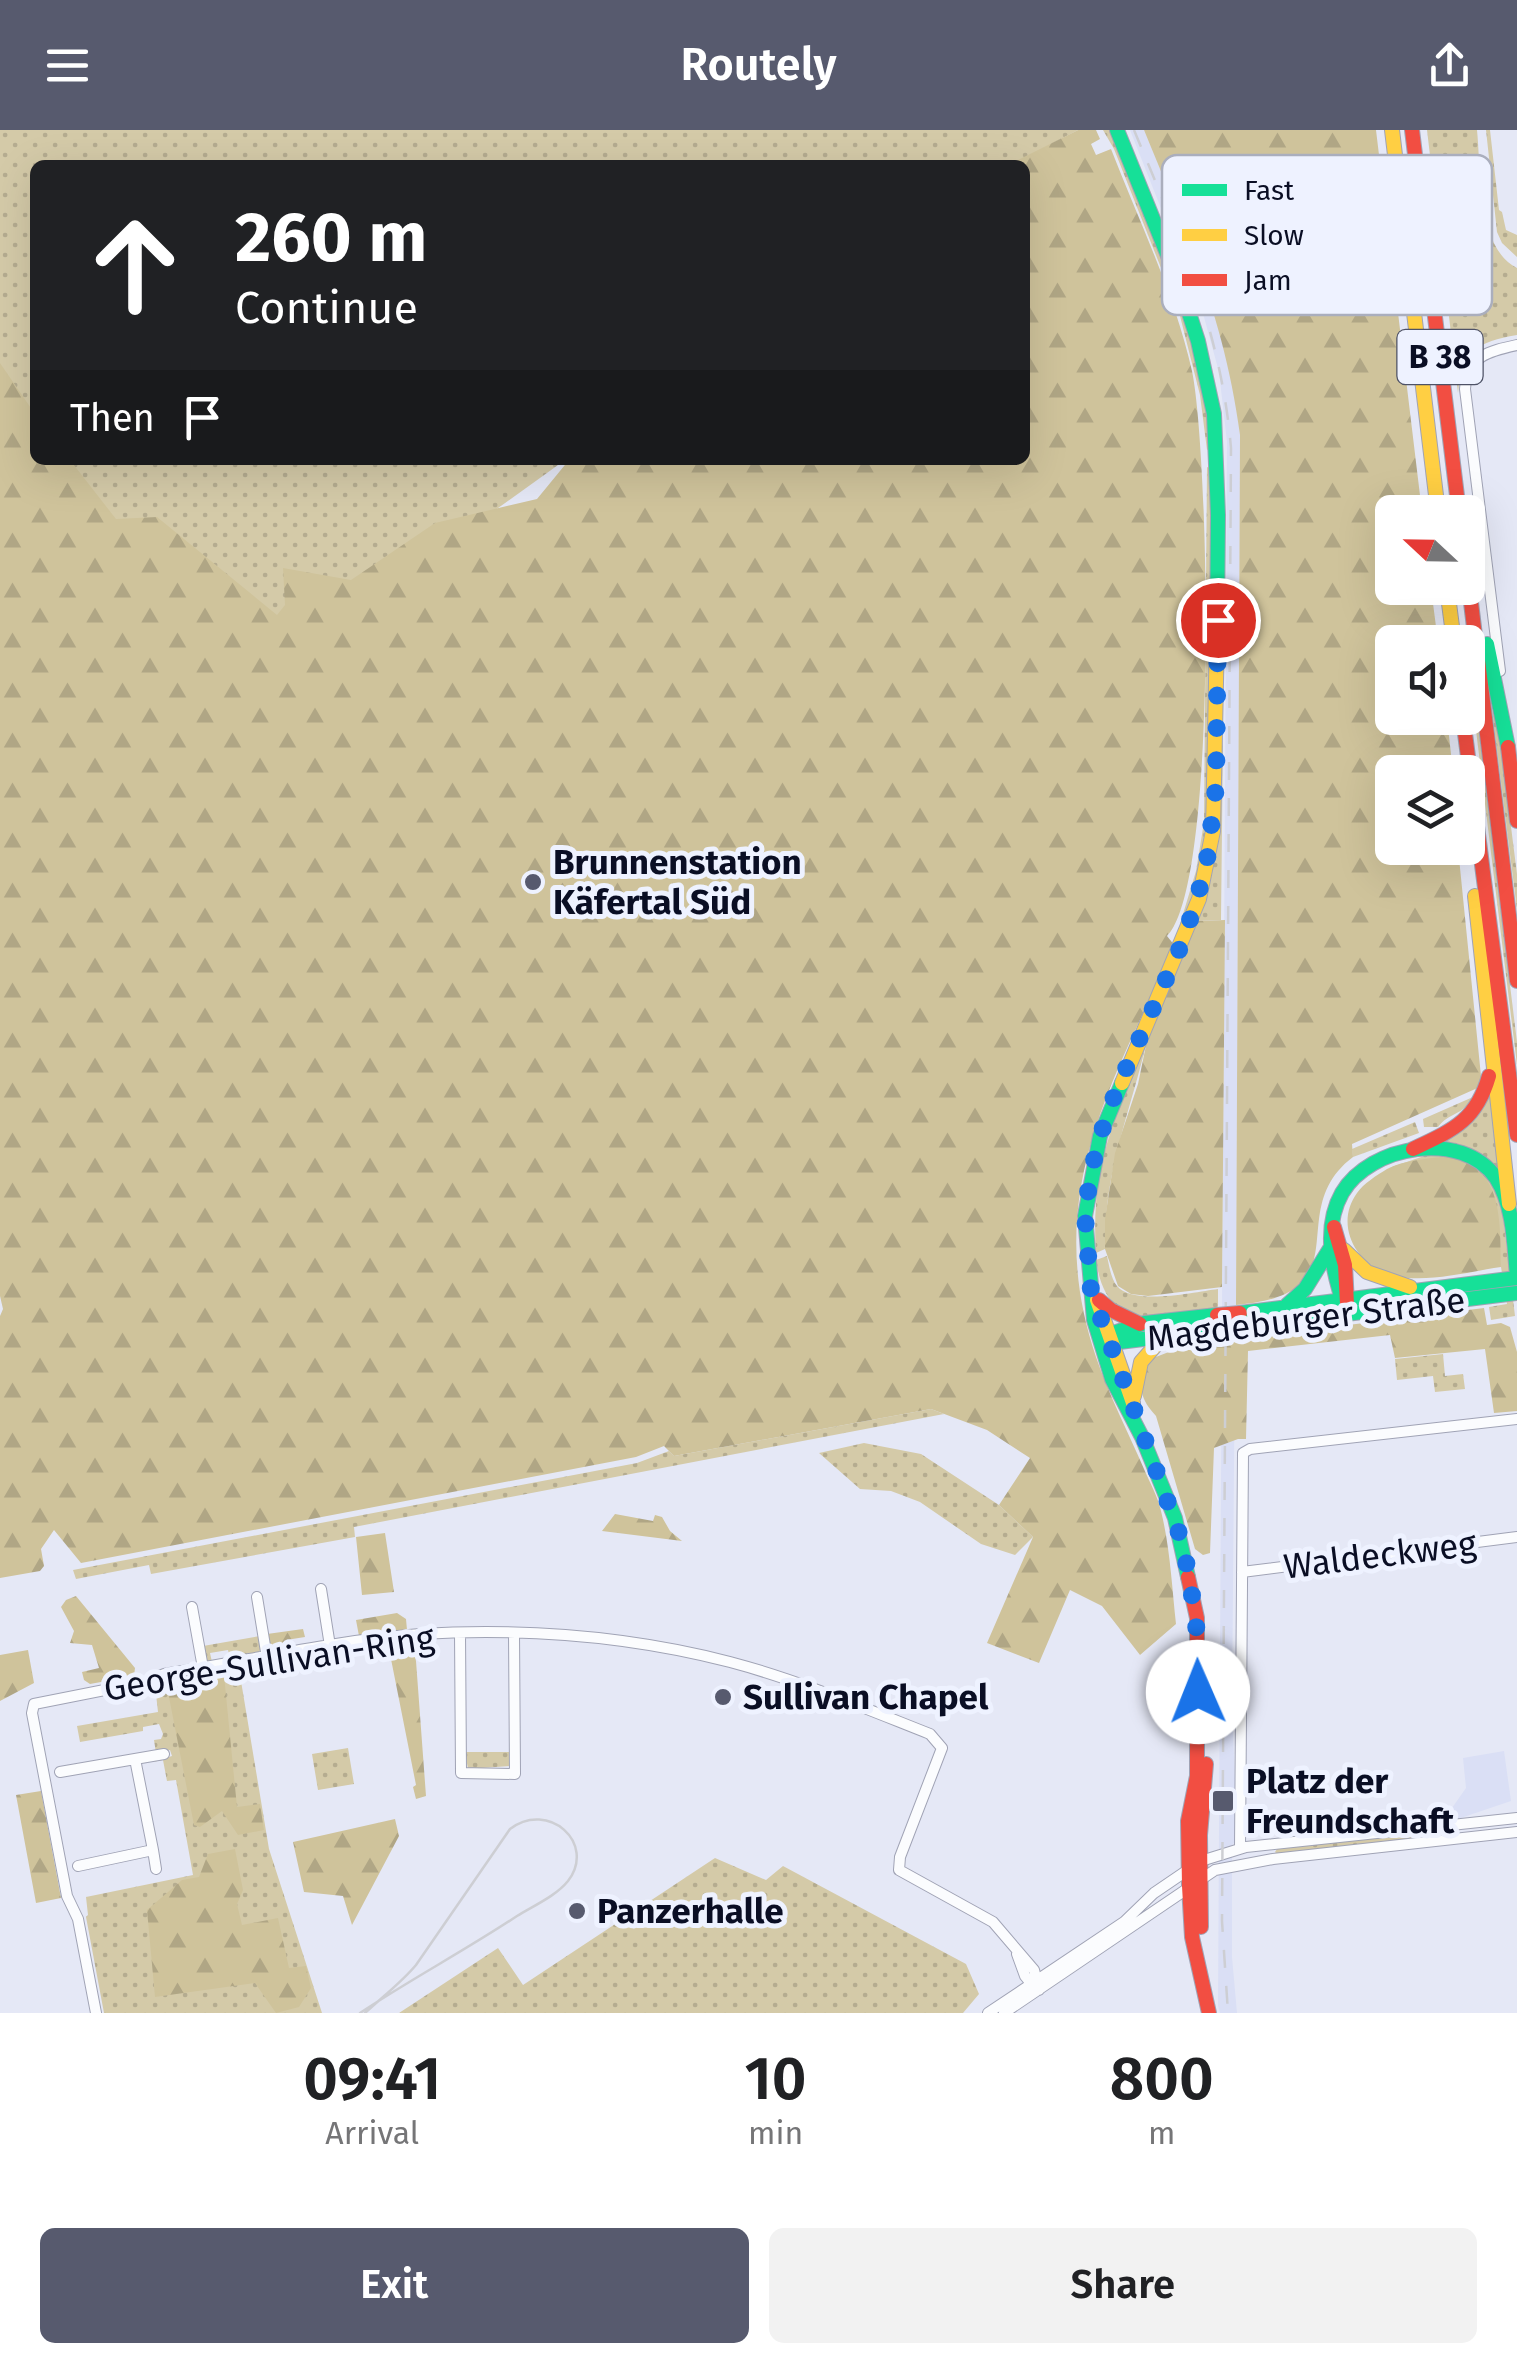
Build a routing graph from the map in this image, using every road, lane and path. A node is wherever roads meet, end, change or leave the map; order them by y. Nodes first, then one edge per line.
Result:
1 (1117, 130) edge
2 (1392, 130) edge
3 (1412, 130) edge
4 (1395, 155) edge
5 (1415, 155) edge
6 (1162, 241) edge
7 (1190, 315) edge
8 (1414, 315) edge
9 (1434, 315) edge
10 (1517, 345) edge
11 (1436, 495) edge
12 (1457, 495) edge
13 (1471, 605) edge
14 (1475, 605) edge
15 (1508, 746) junction
16 (1517, 822) edge
17 (1476, 865) edge
18 (1481, 865) edge
19 (1517, 981) edge
20 (1493, 1060) junction
21 (1517, 1135) edge
22 (1413, 1149) junction
23 (1509, 1204) junction
24 (1337, 1248) junction
25 (1511, 1284) edge
26 (1421, 1290) junction
27 (1094, 1294) junction
28 (1345, 1304) junction
29 (1285, 1307) junction
30 (1240, 1320) junction
31 (1217, 1323) junction
32 (1141, 1325) junction
33 (1162, 1337) junction
34 (1106, 1338) junction
35 (1134, 1407) junction
36 (1517, 1419) edge
37 (1142, 1437) junction
38 (1517, 1537) edge
39 (1242, 1572) junction
40 (321, 1589) dead end
41 (257, 1597) dead end
42 (192, 1606) dead end
43 (460, 1633) junction
44 (514, 1633) junction
45 (330, 1646) junction
46 (267, 1658) junction
47 (203, 1668) junction
48 (164, 1754) dead end
49 (135, 1759) junction
50 (60, 1772) dead end
51 (1517, 1818) edge
52 (148, 1827) junction
53 (136, 1830) dead end
54 (1514, 1833) edge
55 (1240, 1849) junction
56 (153, 1850) junction
57 (78, 1866) dead end
58 (156, 1868) dead end
59 (1195, 1873) junction
60 (1036, 1985) junction
61 (96, 2013) edge
62 (988, 2013) edge
63 (1004, 2013) edge
64 (1209, 2013) edge

1 - 6 main road
2 - 4 main road, B 38
3 - 5 main road, B 38
7 - 27 main road
8 - 11 main road, B 38
9 - 12 main road, B 38
10 - 15 street
13 - 19 main road
14 - 15 main road
15 - 16 main road
17 - 20 main road
18 - 21 main road
20 - 22 main road
20 - 23 main road
22 - 23 main road
22 - 24 main road
23 - 25 main road
24 - 26 main road
24 - 28 main road
24 - 29 main road
25 - 26 main road, Magdeburger Straße
25 - 28 main road, Magdeburger Straße
26 - 28 main road, Magdeburger Straße
27 - 32 main road
27 - 34 main road
28 - 29 main road, Magdeburger Straße
28 - 30 main road, Magdeburger Straße
29 - 30 main road, Magdeburger Straße
30 - 31 main road, Magdeburger Straße, bridge
31 - 32 main road, Magdeburger Straße
31 - 33 main road, Magdeburger Straße
32 - 34 main road, Magdeburger Straße
33 - 34 main road, Magdeburger Straße
33 - 35 main road
34 - 35 main road
34 - 37 main road
35 - 37 main road
36 - 39 street
37 - 59 main road
38 - 39 street, Waldeckweg
39 - 55 street
40 - 45 street
41 - 46 street
42 - 47 street
43 - 44 street, George-Sullivan-Ring
43 - 44 street
43 - 45 street, George-Sullivan-Ring
44 - 60 street, George-Sullivan-Ring
45 - 46 street, George-Sullivan-Ring
46 - 47 street, George-Sullivan-Ring
47 - 61 street, George-Sullivan-Ring
48 - 49 street
49 - 50 street
49 - 52 street
51 - 55 street
52 - 53 street
52 - 56 street
54 - 59 street
55 - 59 street
56 - 57 street
56 - 58 street
59 - 60 street
59 - 60 street
59 - 64 main road
60 - 62 street
60 - 63 street

